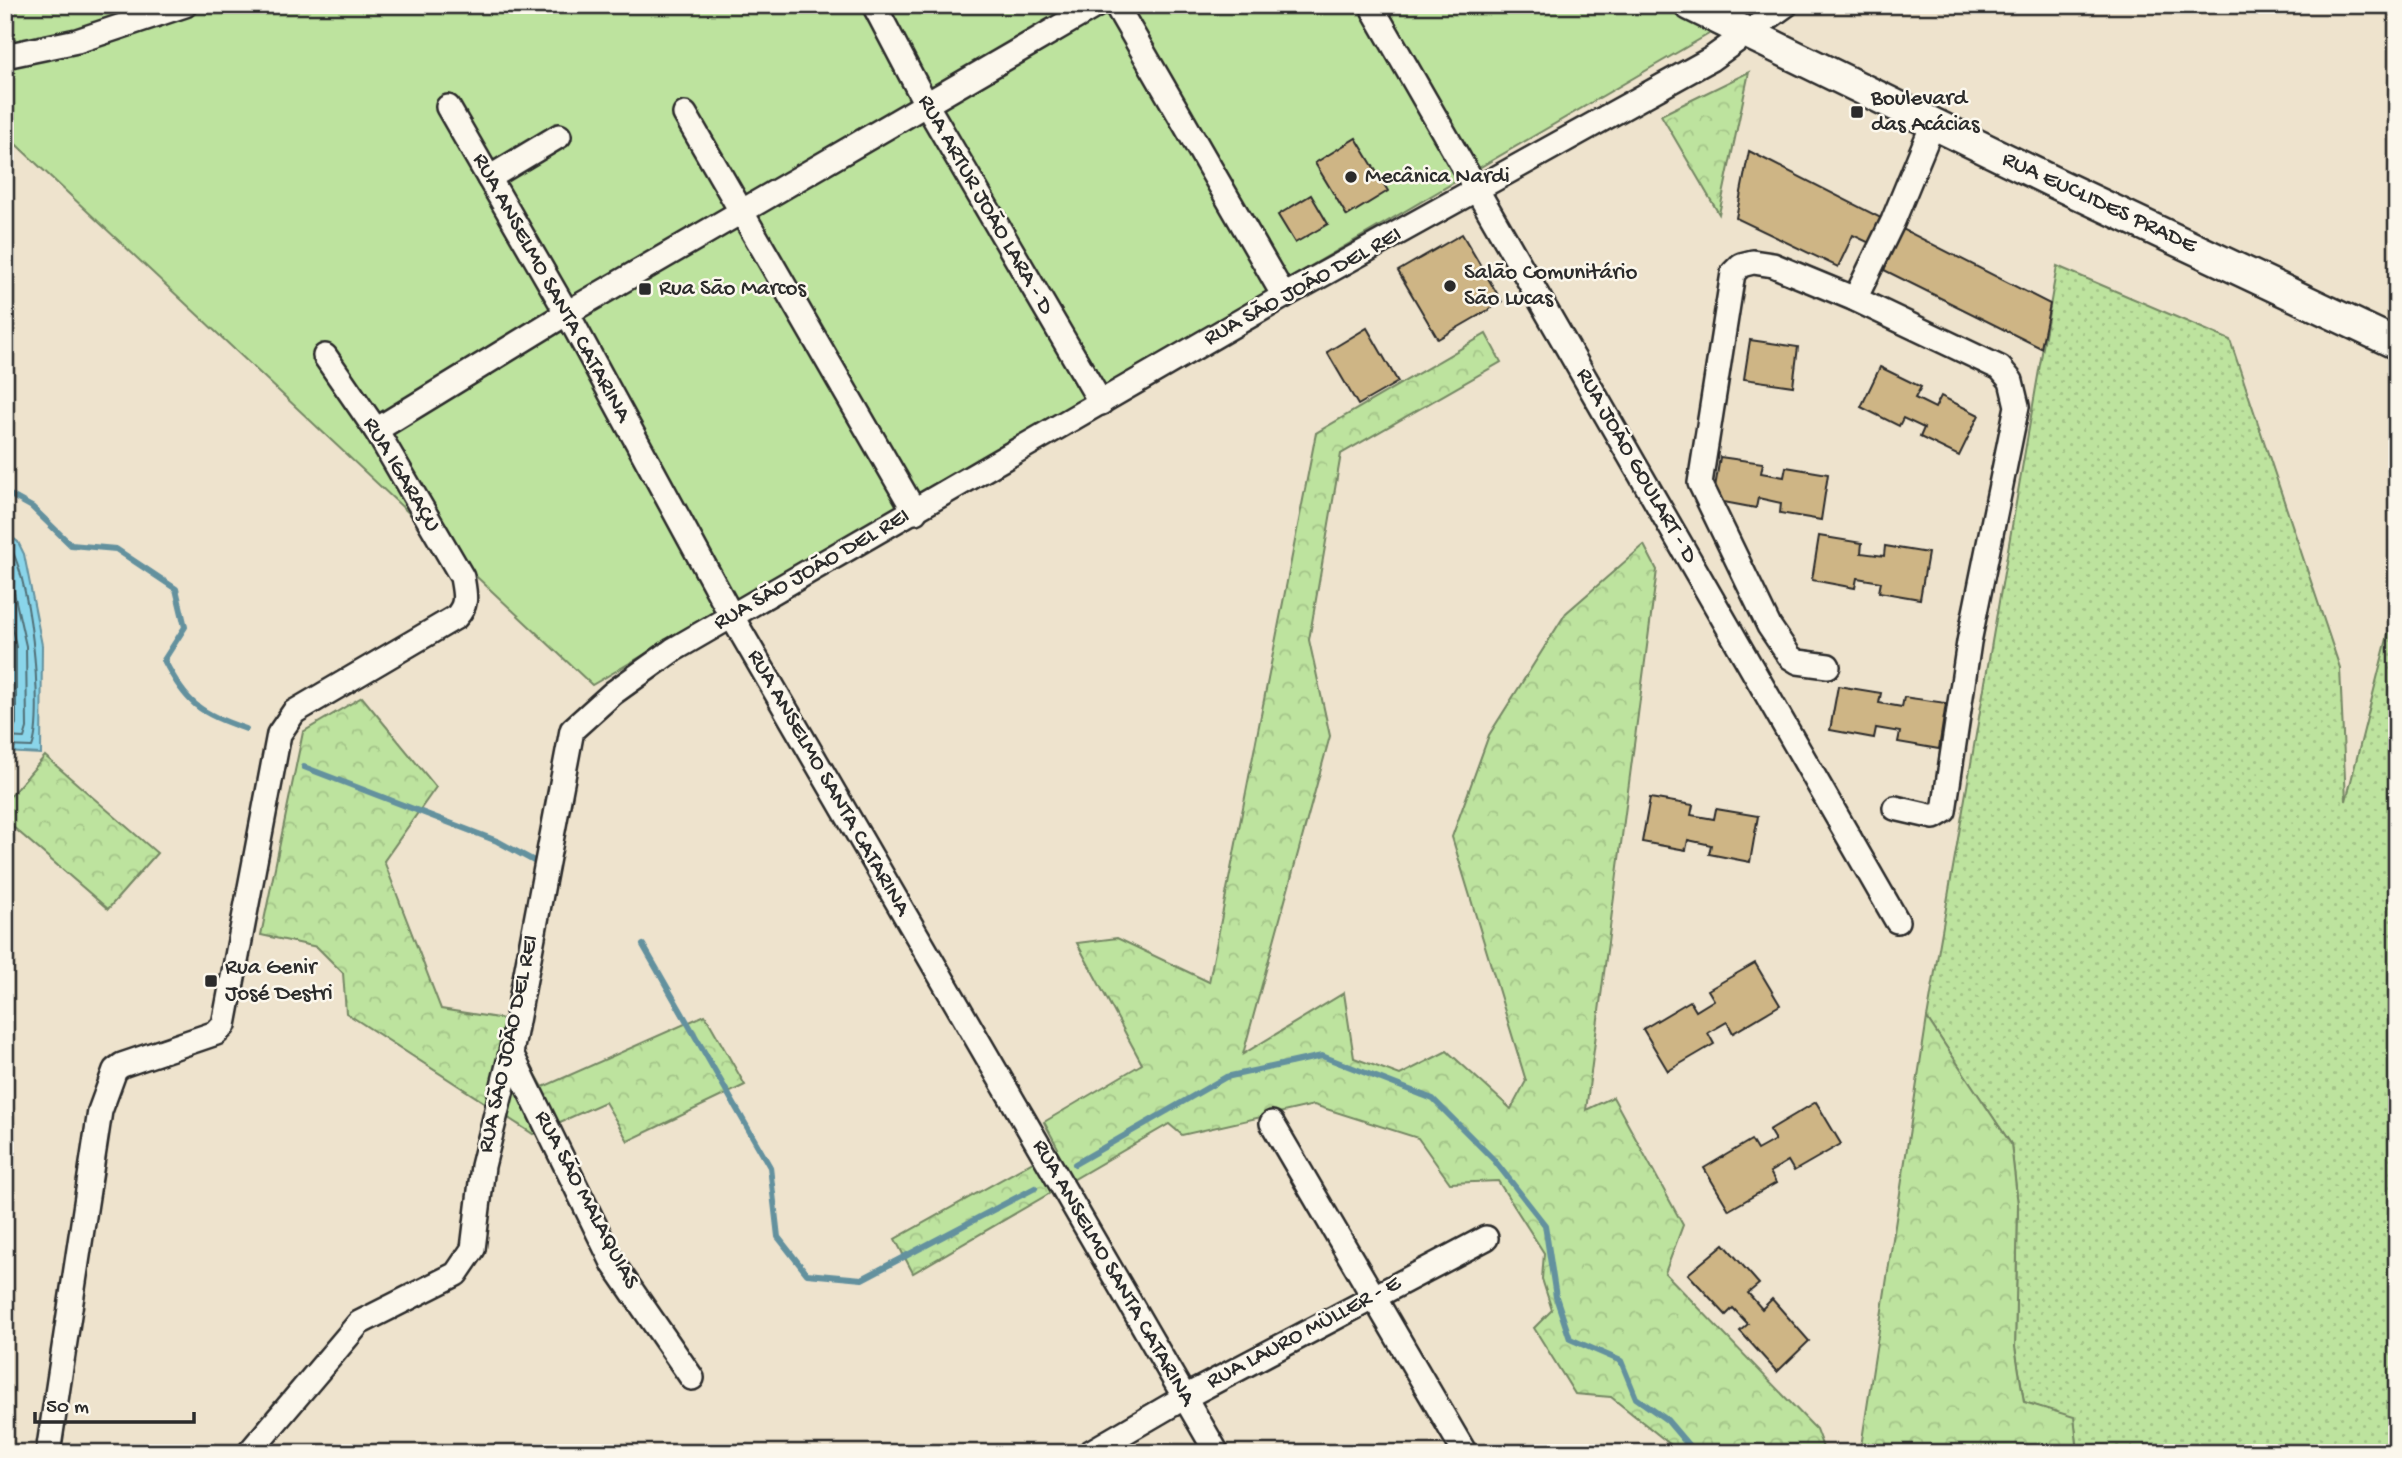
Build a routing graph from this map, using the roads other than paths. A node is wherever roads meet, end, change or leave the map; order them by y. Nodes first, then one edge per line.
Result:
1 (184, 5) edge
2 (874, 5) edge
3 (1097, 5) edge
4 (1116, 5) edge
5 (1690, 5) edge
6 (1786, 5) edge
7 (1374, 10) dead end
8 (1748, 33) junction
9 (5, 56) edge
10 (926, 104) junction
11 (448, 107) dead end
12 (685, 114) dead end
13 (1933, 124) junction
14 (559, 136) dead end
15 (489, 178) junction
16 (1477, 190) junction
17 (741, 212) junction
18 (1284, 296) junction
19 (1856, 299) junction
20 (567, 313) junction
21 (2397, 344) edge
22 (325, 356) dead end
23 (1101, 404) junction
24 (376, 430) junction
25 (915, 512) junction
26 (731, 615) junction
27 (1828, 666) dead end
28 (1895, 808) dead end
29 (1897, 921) dead end
30 (511, 1053) junction
31 (1272, 1123) dead end
32 (1486, 1238) dead end
33 (1373, 1295) junction
34 (692, 1378) dead end
35 (1185, 1397) junction
36 (48, 1453) edge
37 (249, 1453) edge
38 (1089, 1453) edge
39 (1217, 1453) edge
40 (1465, 1453) edge

1 - 9 street
2 - 10 street, RUA ARTUR JOÃO LARA - D
3 - 10 street
4 - 18 street
5 - 8 main road, RUA EUCLIDES PRADE
6 - 8 street, RUA SÃO JOÃO DEL REI
7 - 16 street, RUA JOÃO GOULART - D
8 - 13 main road, RUA EUCLIDES PRADE
8 - 16 street, RUA SÃO JOÃO DEL REI
10 - 17 street
10 - 23 street, RUA ARTUR JOÃO LARA - D
11 - 15 street, RUA ANSELMO SANTA CATARINA
12 - 17 street
13 - 19 street
13 - 21 main road, RUA EUCLIDES PRADE
14 - 15 street
15 - 20 street, RUA ANSELMO SANTA CATARINA
16 - 18 street, RUA SÃO JOÃO DEL REI
16 - 29 street, RUA JOÃO GOULART - D
17 - 20 street
17 - 25 street
18 - 23 street, RUA SÃO JOÃO DEL REI
19 - 27 street
19 - 28 street
20 - 24 street
20 - 26 street, RUA ANSELMO SANTA CATARINA
22 - 24 street, RUA IGARAÇU
23 - 25 street, RUA SÃO JOÃO DEL REI
24 - 36 street, RUA IGARAÇU
25 - 26 street, RUA SÃO JOÃO DEL REI
26 - 30 street, RUA SÃO JOÃO DEL REI
26 - 35 street, RUA ANSELMO SANTA CATARINA
30 - 34 street, RUA SÃO MALAQUIAS
30 - 37 street, RUA SÃO JOÃO DEL REI
31 - 33 street
32 - 33 street, RUA LAURO MÜLLER - E
33 - 35 street, RUA LAURO MÜLLER - E
33 - 40 street
35 - 38 street, RUA LAURO MÜLLER - E
35 - 39 street, RUA ANSELMO SANTA CATARINA

